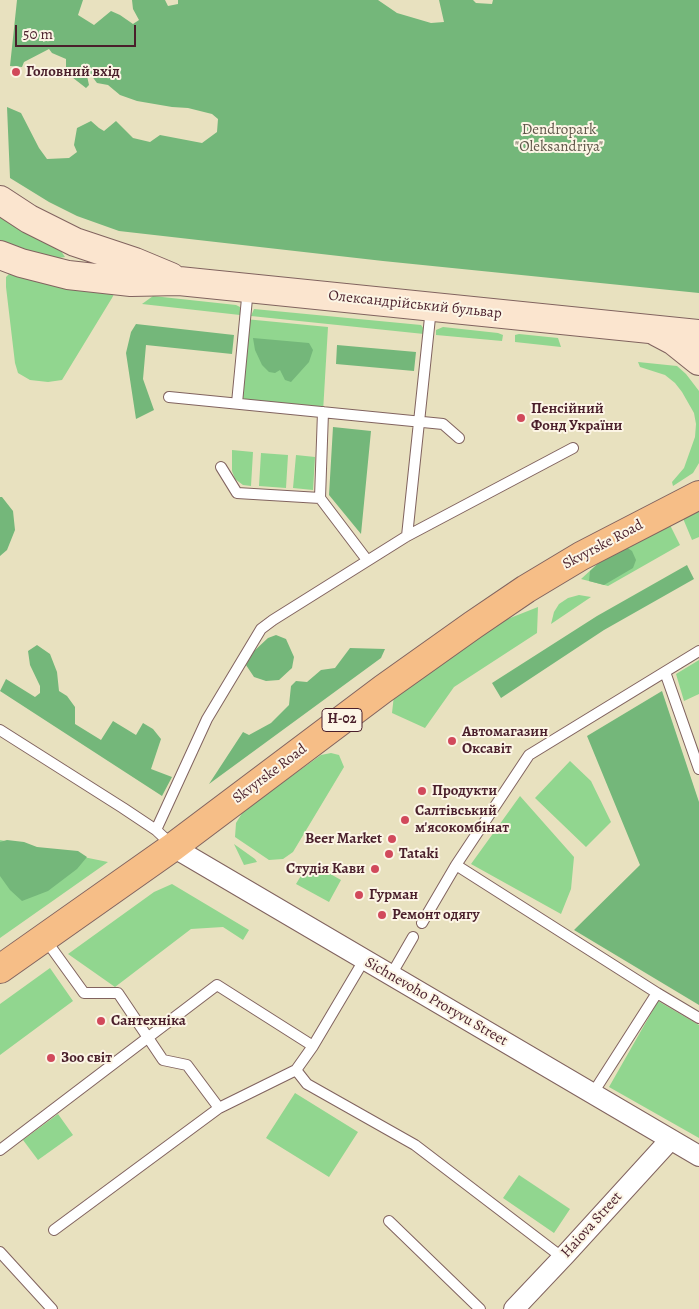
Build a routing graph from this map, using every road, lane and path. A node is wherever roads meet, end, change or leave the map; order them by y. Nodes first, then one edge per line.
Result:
1 (2, 202) edge
2 (0, 255) edge
3 (179, 280) junction
4 (248, 288) junction
5 (431, 306) junction
6 (651, 329) junction
7 (699, 334) edge
8 (699, 361) edge
9 (169, 397) dead end
10 (237, 403) junction
11 (323, 412) junction
12 (419, 422) junction
13 (459, 438) dead end
14 (573, 448) dead end
15 (221, 467) dead end
16 (695, 494) edge
17 (320, 498) junction
18 (407, 536) junction
19 (367, 560) junction
20 (699, 651) edge
21 (664, 672) junction
22 (0, 730) edge
23 (698, 762) edge
24 (165, 839) junction
25 (456, 865) junction
26 (422, 923) dead end
27 (413, 937) dead end
28 (44, 938) junction
29 (364, 960) junction
30 (0, 969) edge
31 (391, 975) junction
32 (657, 993) junction
33 (699, 1018) edge
34 (148, 1038) junction
35 (313, 1046) junction
36 (296, 1070) junction
37 (593, 1093) junction
38 (219, 1108) junction
39 (670, 1140) junction
40 (0, 1150) edge
41 (699, 1156) edge
42 (389, 1221) dead end
43 (54, 1230) dead end
44 (0, 1252) edge
45 (563, 1258) junction
46 (52, 1309) edge
47 (480, 1309) edge
48 (514, 1309) edge

1 - 3 main road, Олександрійський бульвар
2 - 3 main road, Олександрійський бульвар
3 - 4 main road, Олександрійський бульвар
4 - 5 main road, Олександрійський бульвар
4 - 10 lane
5 - 6 main road, Олександрійський бульвар
5 - 12 lane
6 - 7 main road, Олександрійський бульвар
6 - 8 main road, Олександрійський бульвар
9 - 10 lane
10 - 11 lane
11 - 12 lane
11 - 17 lane
12 - 13 lane
12 - 18 lane
14 - 18 lane
15 - 17 lane
16 - 24 main road, Skvyrske Road / Н-02
17 - 19 lane
18 - 19 lane
19 - 24 lane
20 - 21 lane
21 - 23 lane
21 - 25 lane
22 - 24 lane
24 - 28 main road, Skvyrske Road / Н-02
24 - 29 street, Sichnevoho Proryvu Street
25 - 26 lane
25 - 32 lane
27 - 31 lane
28 - 30 main road, Skvyrske Road / Н-02
28 - 34 lane
29 - 31 street, Sichnevoho Proryvu Street
29 - 35 lane
31 - 37 street, Sichnevoho Proryvu Street
32 - 33 lane
32 - 37 lane
34 - 35 lane
34 - 38 lane
34 - 40 lane
35 - 36 lane
36 - 38 lane
36 - 45 lane
37 - 39 street, Sichnevoho Proryvu Street
38 - 43 lane
39 - 41 street, Sichnevoho Proryvu Street
39 - 45 street, Haiova Street
42 - 47 lane
44 - 46 lane
45 - 48 street, Haiova Street

